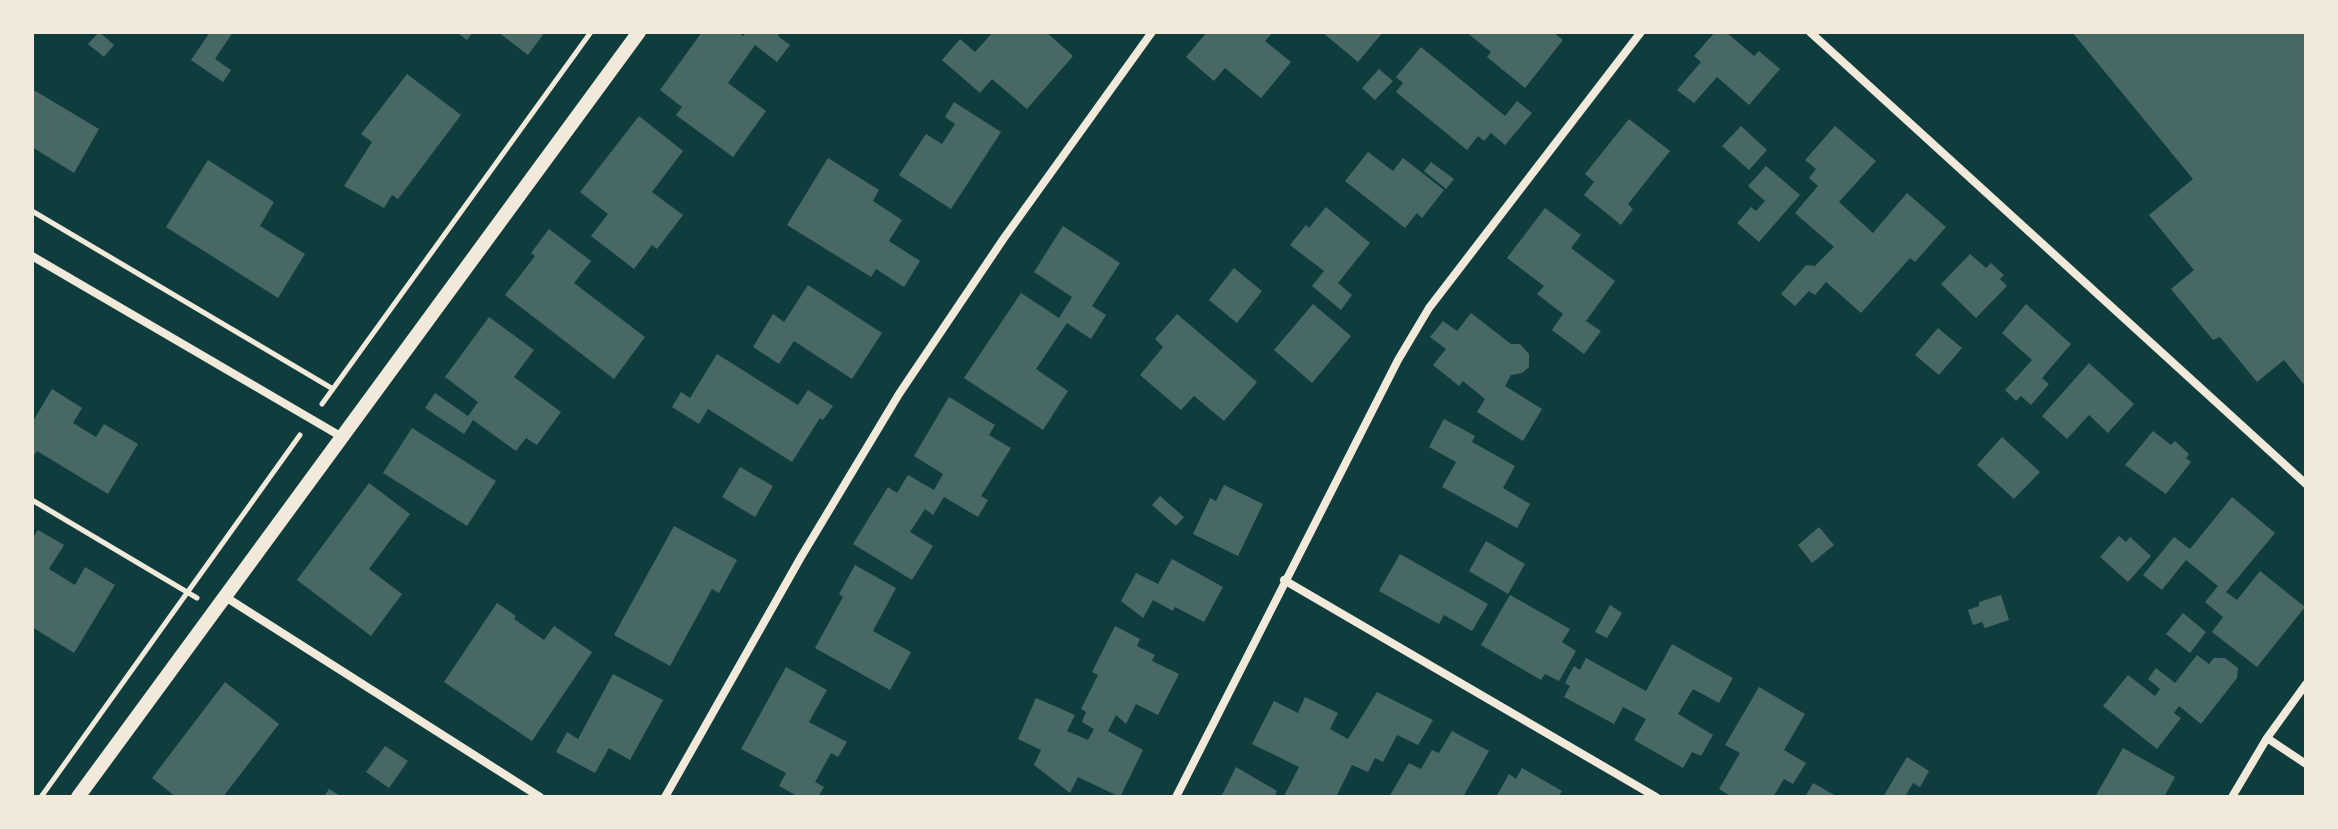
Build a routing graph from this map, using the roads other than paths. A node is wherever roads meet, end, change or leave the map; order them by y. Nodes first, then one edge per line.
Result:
1 (639, 32) edge
2 (1152, 32) edge
3 (1641, 32) edge
4 (1810, 32) edge
5 (32, 256) edge
6 (342, 437) junction
7 (2306, 484) edge
8 (1284, 580) junction
9 (224, 596) junction
10 (2306, 684) edge
11 (2267, 738) junction
12 (2306, 764) edge
13 (78, 797) edge
14 (540, 797) edge
15 (665, 797) edge
16 (1176, 797) edge
17 (1656, 797) edge
18 (2232, 797) edge

1 - 6 street
2 - 15 street
3 - 8 street
4 - 7 street
5 - 6 street
6 - 9 street
8 - 16 street
8 - 17 street
9 - 13 street
9 - 14 street
10 - 11 street
11 - 12 street
11 - 18 street

